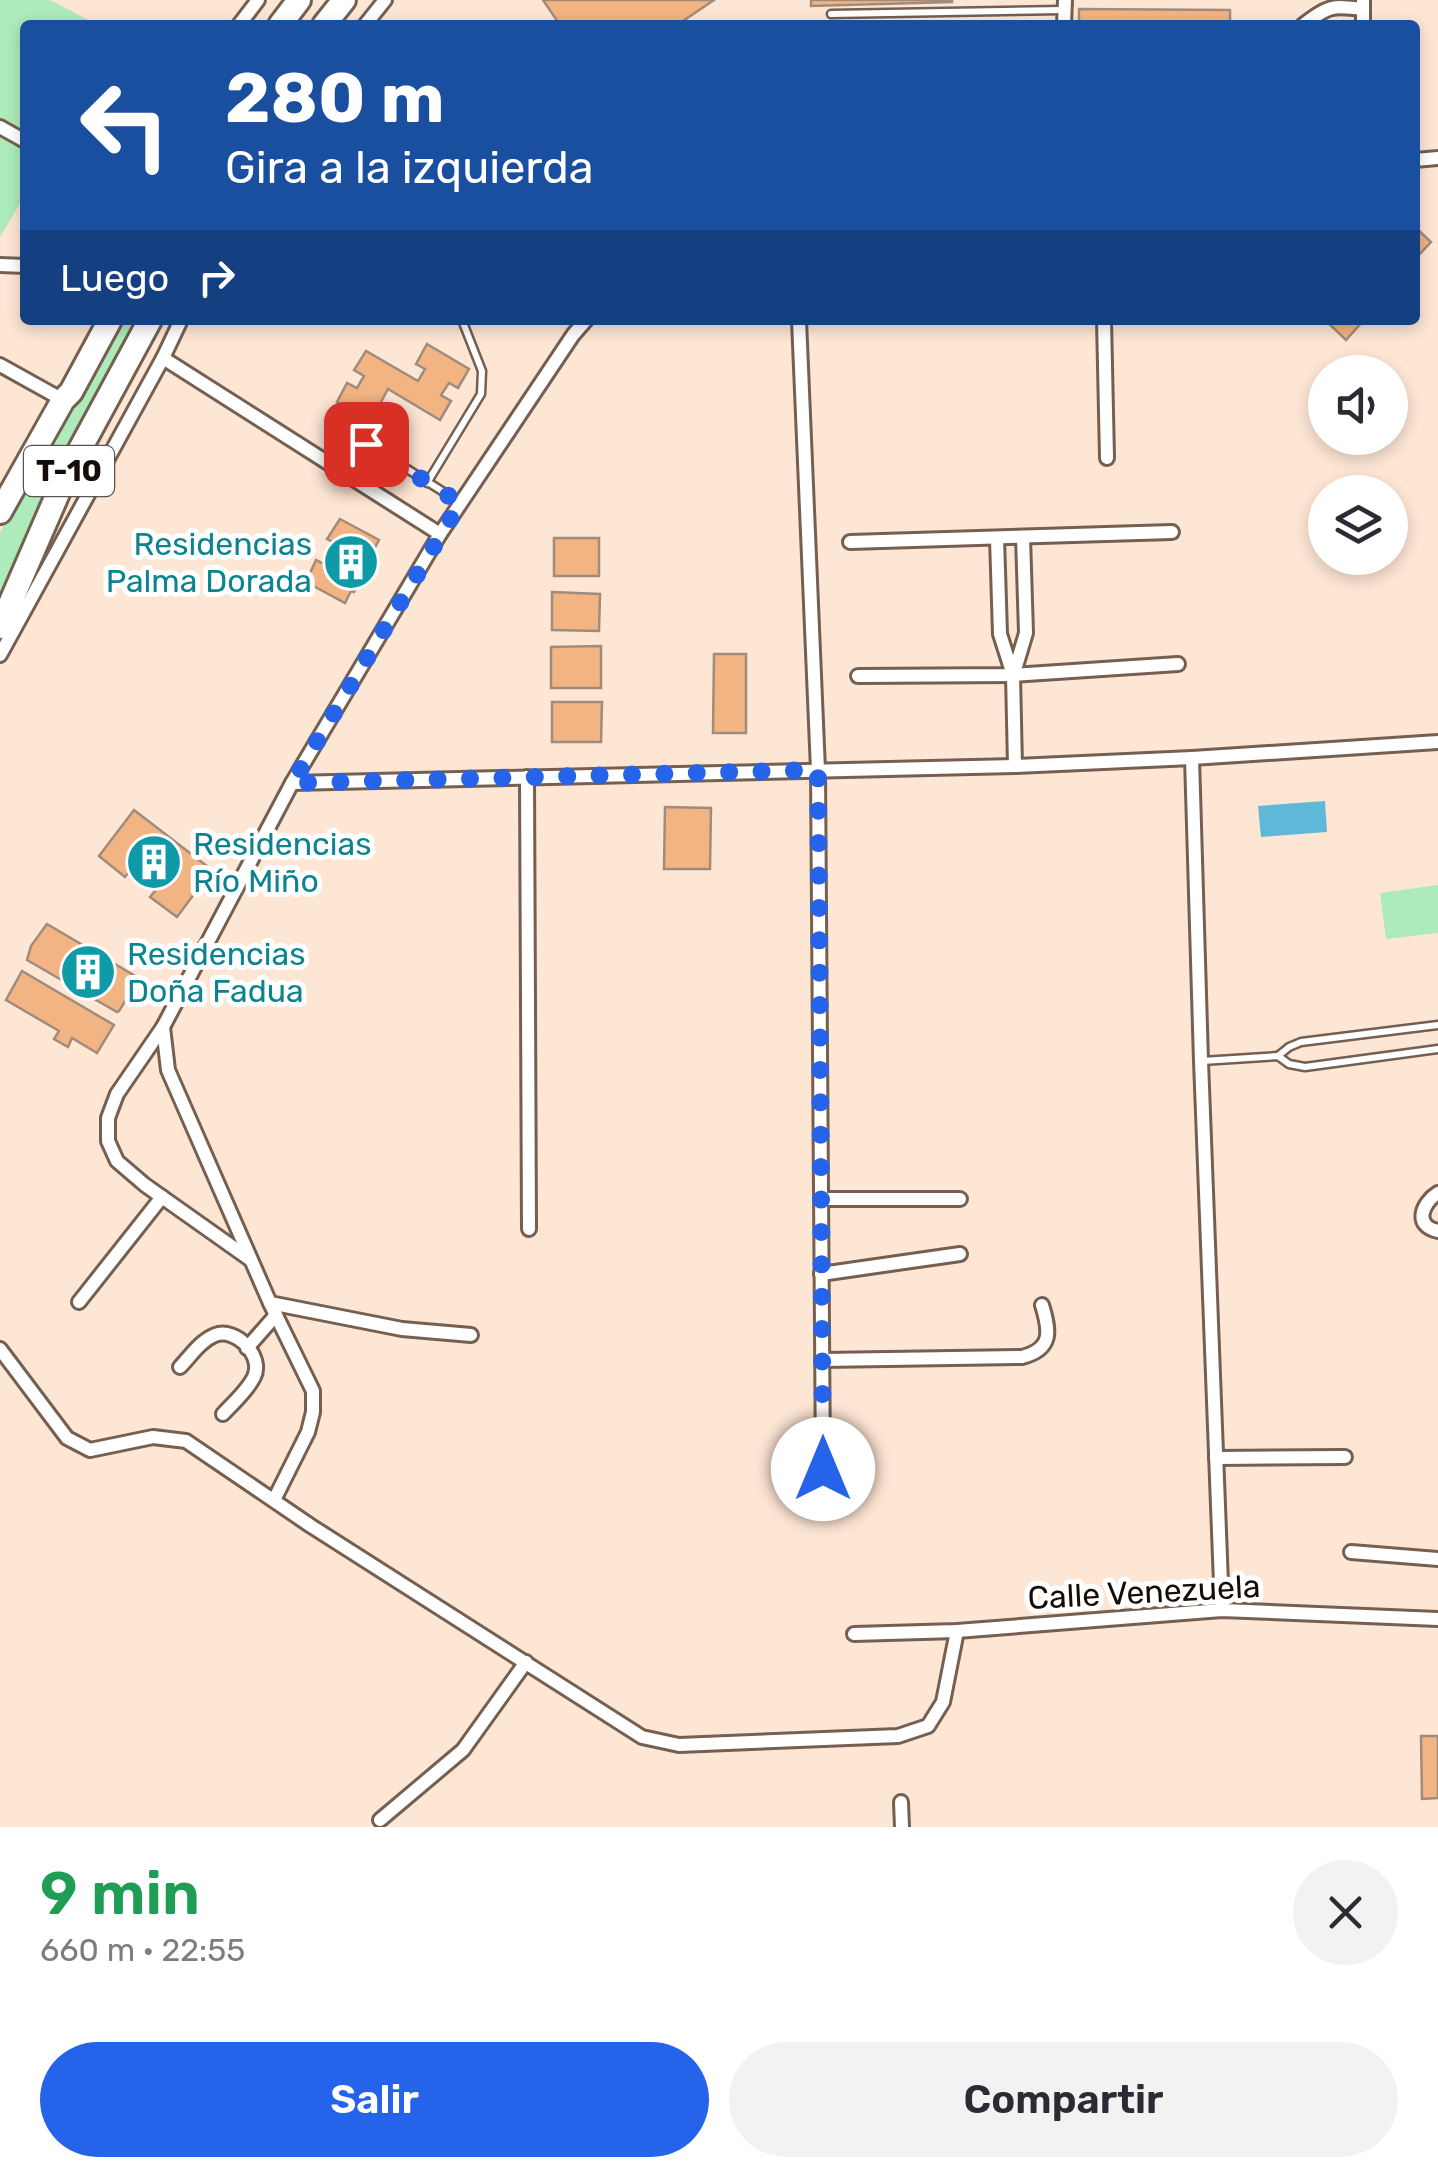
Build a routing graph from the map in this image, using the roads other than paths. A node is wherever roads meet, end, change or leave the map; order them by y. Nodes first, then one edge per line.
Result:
1 (344, 0) edge
2 (385, 0) edge
3 (1363, 4) edge
4 (1064, 5) edge
5 (831, 14) dead end
6 (328, 20) edge
7 (369, 20) edge
8 (1311, 20) edge
9 (107, 325) edge
10 (147, 325) edge
11 (179, 325) edge
12 (464, 325) edge
13 (581, 325) edge
14 (800, 325) edge
15 (1104, 325) edge
16 (163, 358) junction
17 (0, 364) edge
18 (63, 400) junction
19 (336, 424) dead end
20 (1107, 458) dead end
21 (427, 483) junction
22 (460, 503) junction
23 (0, 512) edge
24 (1172, 532) dead end
25 (440, 534) junction
26 (1023, 537) junction
27 (997, 538) junction
28 (850, 542) dead end
29 (0, 627) edge
30 (0, 656) edge
31 (1178, 664) dead end
32 (1013, 675) junction
33 (858, 676) dead end
34 (1438, 742) edge
35 (1192, 758) junction
36 (1016, 766) junction
37 (818, 770) junction
38 (528, 777) junction
39 (292, 783) junction
40 (1438, 1024) edge
41 (163, 1027) junction
42 (1438, 1049) edge
43 (1278, 1056) junction
44 (1200, 1060) junction
45 (1438, 1194) edge
46 (162, 1197) junction
47 (821, 1199) junction
48 (960, 1199) dead end
49 (529, 1230) dead end
50 (1438, 1231) edge
51 (960, 1254) dead end
52 (251, 1260) junction
53 (821, 1274) junction
54 (79, 1302) dead end
55 (1042, 1305) dead end
56 (273, 1309) junction
57 (471, 1335) dead end
58 (247, 1348) junction
59 (0, 1349) edge
60 (822, 1360) junction
61 (180, 1368) dead end
62 (224, 1414) dead end
63 (1345, 1457) dead end
64 (1216, 1458) junction
65 (823, 1469) dead end
66 (274, 1500) junction
67 (1351, 1552) dead end
68 (1438, 1559) edge
69 (1222, 1610) junction
70 (1438, 1619) edge
71 (957, 1631) junction
72 (854, 1634) dead end
73 (526, 1662) junction
74 (901, 1802) dead end
75 (380, 1820) dead end
76 (902, 1827) edge

1 - 6 highway
2 - 7 street
3 - 8 street
4 - 5 lane
9 - 18 highway, T-10
10 - 29 highway, T-10
11 - 16 street
12 - 21 lane
13 - 22 street
14 - 37 street
15 - 20 street
16 - 25 street
16 - 30 street
17 - 18 street
18 - 23 highway, T-10
19 - 21 lane
21 - 22 lane
22 - 25 street
24 - 26 street
25 - 39 street
26 - 27 street
26 - 32 street
27 - 28 street
27 - 32 street
31 - 32 street
32 - 33 street
32 - 36 street
34 - 35 street
35 - 36 street
35 - 44 street
36 - 37 street
37 - 38 street
37 - 47 street
38 - 39 street
38 - 49 street
39 - 41 street
40 - 43 lane
41 - 46 street
41 - 52 street
42 - 43 lane
43 - 44 lane
44 - 64 street
45 - 50 street
46 - 52 street
46 - 54 street
47 - 48 street
47 - 53 street
51 - 53 street
52 - 56 street
53 - 60 street
55 - 60 street
56 - 57 street
56 - 58 street
56 - 66 street
58 - 61 street
58 - 62 street
59 - 66 street
60 - 65 street
63 - 64 street
64 - 69 street
66 - 73 street
67 - 68 street
69 - 70 street, Calle Venezuela
69 - 71 street, Calle Venezuela
71 - 72 street, Calle Venezuela
71 - 73 street
73 - 75 street
74 - 76 street

